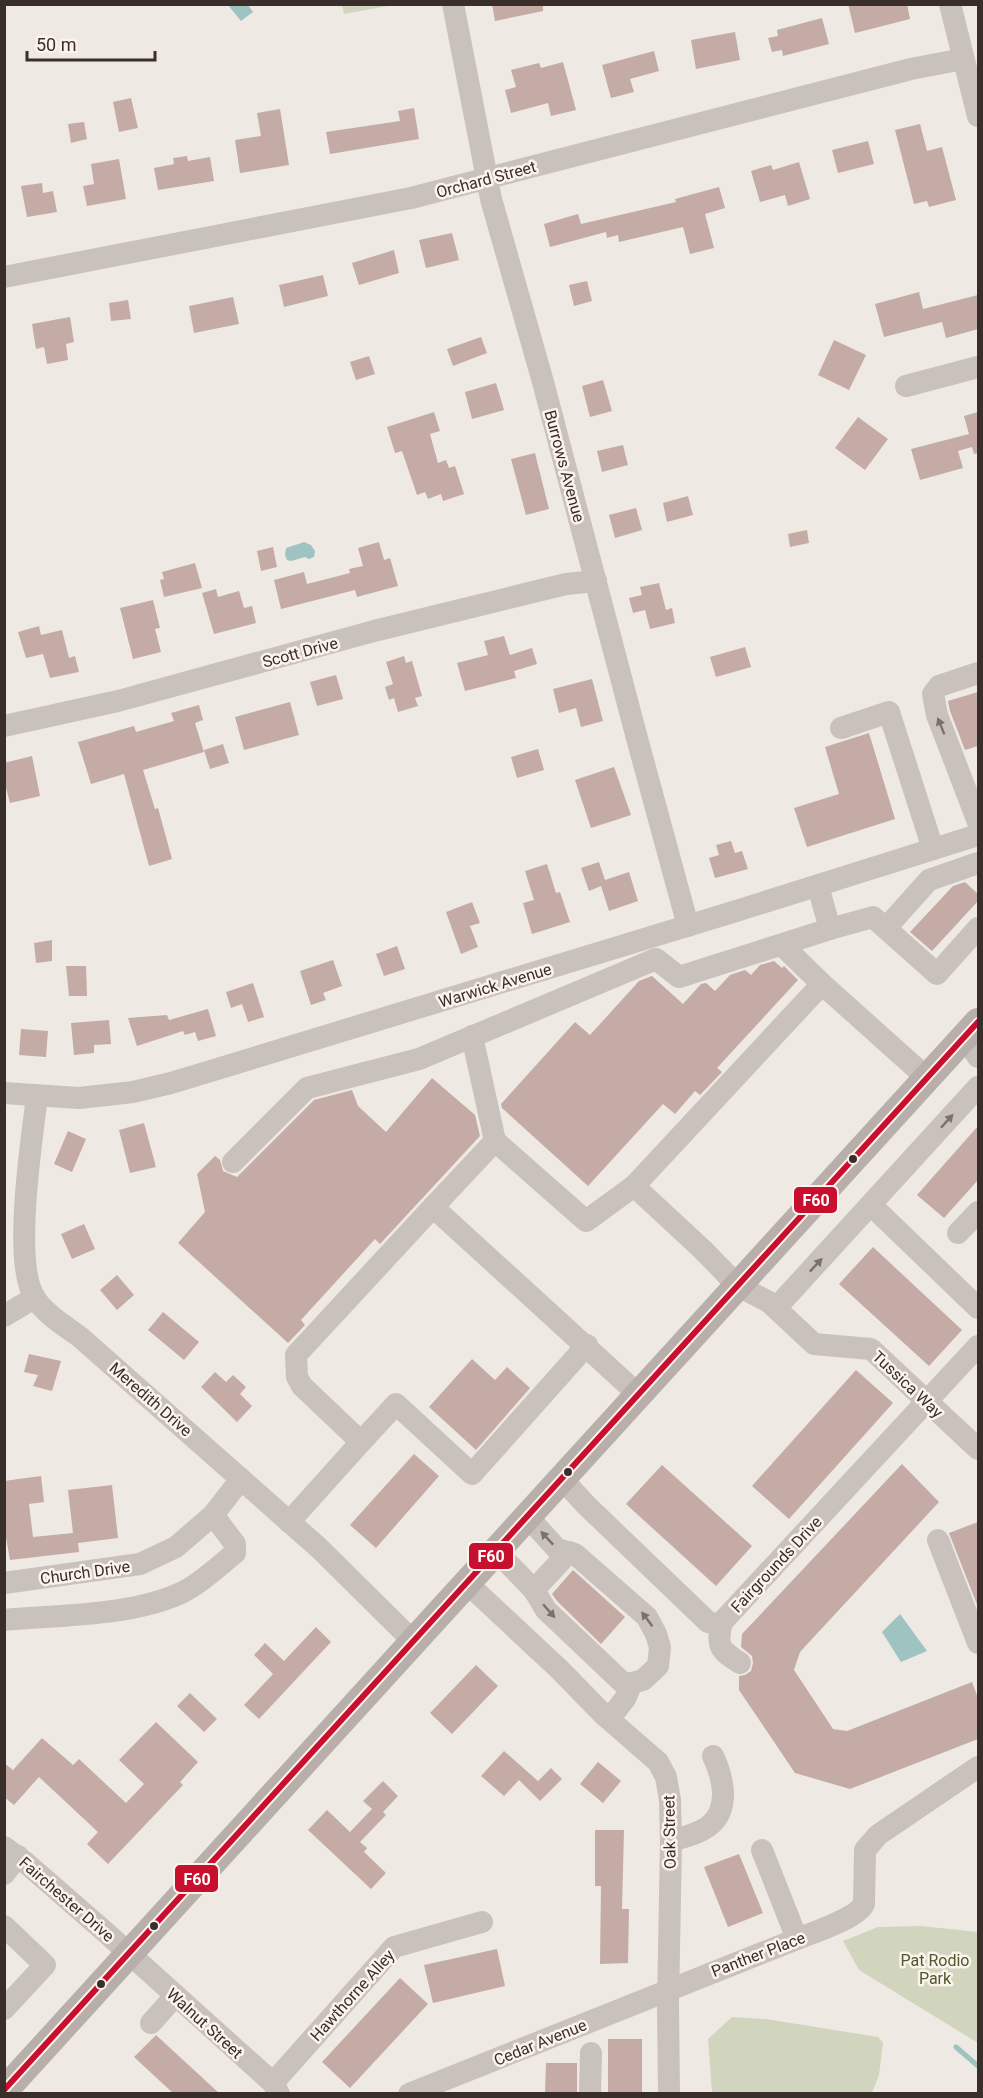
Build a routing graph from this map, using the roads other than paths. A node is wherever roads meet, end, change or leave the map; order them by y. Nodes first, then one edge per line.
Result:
1 (453, 4) edge
2 (950, 4) edge
3 (963, 59) junction
4 (978, 116) edge
5 (486, 179) junction
6 (4, 277) edge
7 (978, 367) edge
8 (906, 386) dead end
9 (596, 581) junction
10 (978, 673) edge
11 (4, 726) edge
12 (841, 728) dead end
13 (971, 778) edge
14 (978, 822) edge
15 (978, 835) edge
16 (933, 849) junction
17 (978, 863) edge
18 (818, 886) junction
19 (688, 926) junction
20 (886, 928) junction
21 (978, 928) edge
22 (830, 929) junction
23 (782, 945) junction
24 (822, 984) junction
25 (472, 1036) junction
26 (974, 1039) edge
27 (927, 1078) junction
28 (978, 1087) edge
29 (4, 1093) edge
30 (37, 1096) junction
31 (495, 1141) junction
32 (233, 1162) dead end
33 (634, 1186) junction
34 (871, 1205) junction
35 (433, 1207) junction
36 (978, 1212) edge
37 (958, 1233) dead end
38 (738, 1286) junction
39 (34, 1298) junction
40 (776, 1308) junction
41 (978, 1308) edge
42 (4, 1316) edge
43 (587, 1345) junction
44 (978, 1346) edge
45 (639, 1395) junction
46 (926, 1401) junction
47 (361, 1442) junction
48 (978, 1449) edge
49 (242, 1479) junction
50 (563, 1480) junction
51 (213, 1515) junction
52 (528, 1517) junction
53 (289, 1522) junction
54 (938, 1540) dead end
55 (497, 1552) junction
56 (569, 1552) junction
57 (4, 1583) edge
58 (468, 1584) junction
59 (534, 1590) junction
60 (4, 1620) edge
61 (722, 1623) junction
62 (414, 1642) junction
63 (978, 1643) edge
64 (740, 1663) dead end
65 (632, 1683) junction
66 (609, 1719) junction
67 (713, 1756) dead end
68 (978, 1767) edge
69 (671, 1841) junction
70 (762, 1850) dead end
71 (9, 1859) edge
72 (482, 1922) dead end
73 (4, 1926) edge
74 (797, 1939) junction
75 (129, 1953) junction
76 (670, 1989) junction
77 (175, 1996) junction
78 (4, 2009) edge
79 (151, 2023) dead end
80 (591, 2053) dead end
81 (6, 2088) edge
82 (276, 2088) edge
83 (409, 2094) edge
84 (590, 2094) edge
85 (669, 2094) edge

1 - 5 street, Burrows Avenue
2 - 3 street
3 - 4 street
3 - 5 street, Orchard Street
5 - 6 street, Orchard Street
5 - 9 street, Burrows Avenue
7 - 8 street
9 - 11 street, Scott Drive
9 - 19 street, Burrows Avenue
13 -> 10 street
12 - 16 street
13 - 14 street
15 - 16 street, Warwick Avenue
16 - 18 street, Warwick Avenue
17 - 20 street
18 - 19 street, Warwick Avenue
18 - 22 street
19 - 30 street, Warwick Avenue
20 - 21 street
20 - 22 street
22 - 23 street
23 - 24 street
23 - 25 street
24 - 27 street
24 - 33 street
25 - 31 street
25 - 32 street
26 - 27 main road
27 - 38 main road
34 -> 28 street
29 - 30 street, Warwick Avenue
30 - 39 street
31 - 33 street
31 - 35 street
33 - 38 street, Tussica Way
40 -> 34 street
34 - 41 street
35 - 43 street
35 - 47 street
36 - 37 street
38 - 40 street, Tussica Way
38 - 45 main road
39 - 42 street
39 - 49 street, Meredith Drive
40 - 46 street, Tussica Way
43 - 45 street
43 - 47 street
44 - 46 street, Fairgrounds Drive
45 - 50 main road
46 - 48 street, Tussica Way
46 - 61 street, Fairgrounds Drive
47 - 53 street
49 - 51 street, Church Drive
49 - 53 street, Meredith Drive
50 - 52 main road
50 - 61 street, Fairgrounds Drive
51 - 57 street, Church Drive
51 - 60 street
52 - 55 main road
56 -> 52 street
53 - 62 street, Meredith Drive
54 - 63 street
55 - 58 main road
55 - 59 street
56 - 59 street
65 -> 56 street
58 - 62 main road
58 - 66 street, Oak Street
59 -> 65 street
61 - 64 street
62 - 75 main road
65 - 66 street
66 - 69 street, Oak Street
67 - 69 street
68 - 74 street, Panther Place
69 - 76 street, Oak Street
70 - 74 street
71 - 75 street, Fairchester Drive
72 - 82 street, Hawthorne Alley
73 - 78 street
74 - 76 street, Panther Place
75 - 77 street, Walnut Street
75 - 81 main road
76 - 83 street, Cedar Avenue
76 - 85 street, Oak Street
77 - 79 street
77 - 82 street, Walnut Street
80 - 84 street

